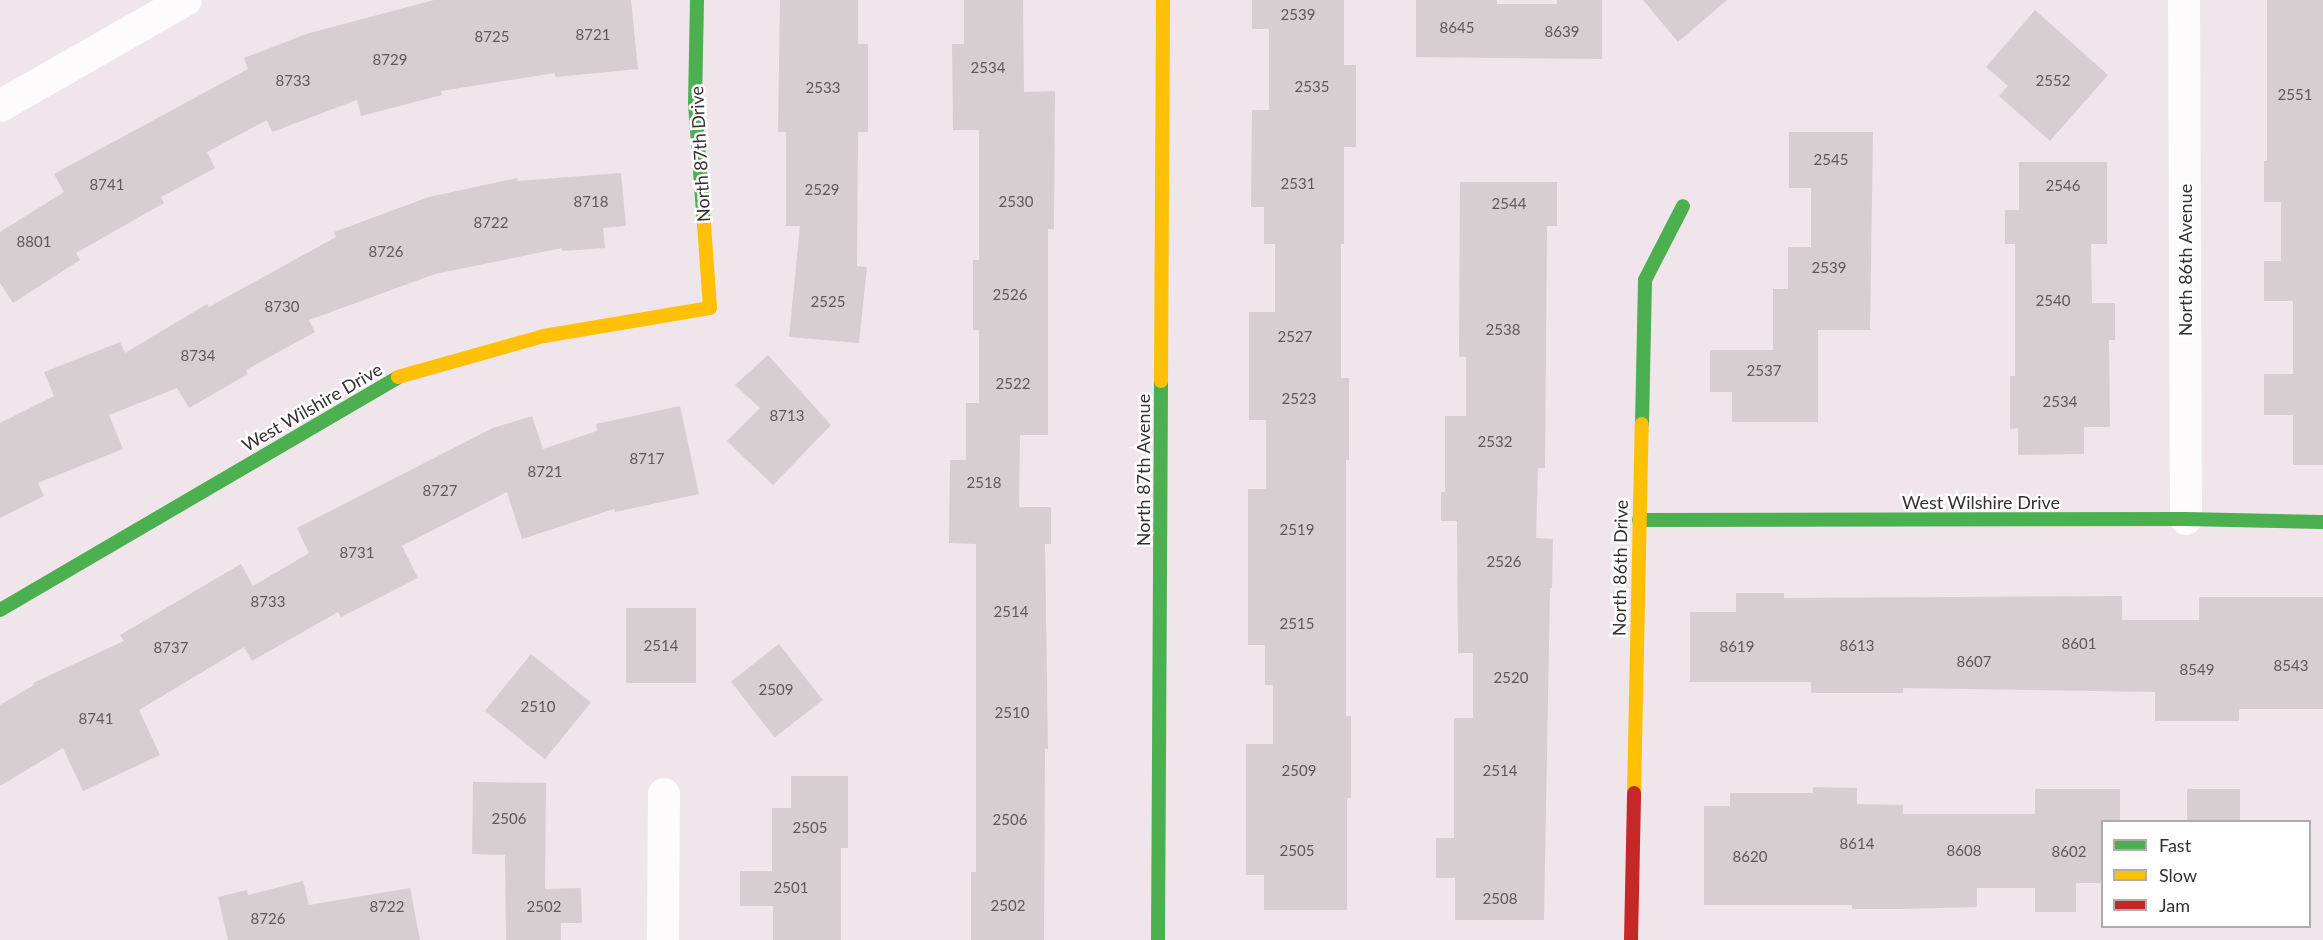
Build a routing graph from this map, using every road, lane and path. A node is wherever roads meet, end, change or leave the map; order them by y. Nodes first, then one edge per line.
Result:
1 (186, 0) edge
2 (697, 0) edge
3 (1163, 0) edge
4 (2184, 0) edge
5 (0, 106) edge
6 (1683, 206) dead end
7 (710, 308) joint
8 (2186, 519) junction
9 (1639, 520) junction
10 (2323, 522) edge
11 (0, 610) edge
12 (664, 794) dead end
13 (663, 940) edge
14 (1158, 940) edge
15 (1631, 940) edge

1 - 5 street
2 - 7 street, North 87th Drive
3 - 14 street, North 87th Avenue
4 - 8 street, North 86th Avenue
6 - 9 street, North 86th Drive
7 - 11 street, West Wilshire Drive
8 - 9 street, West Wilshire Drive
8 - 10 street, West Wilshire Drive
9 - 15 street, North 86th Drive
12 - 13 street

